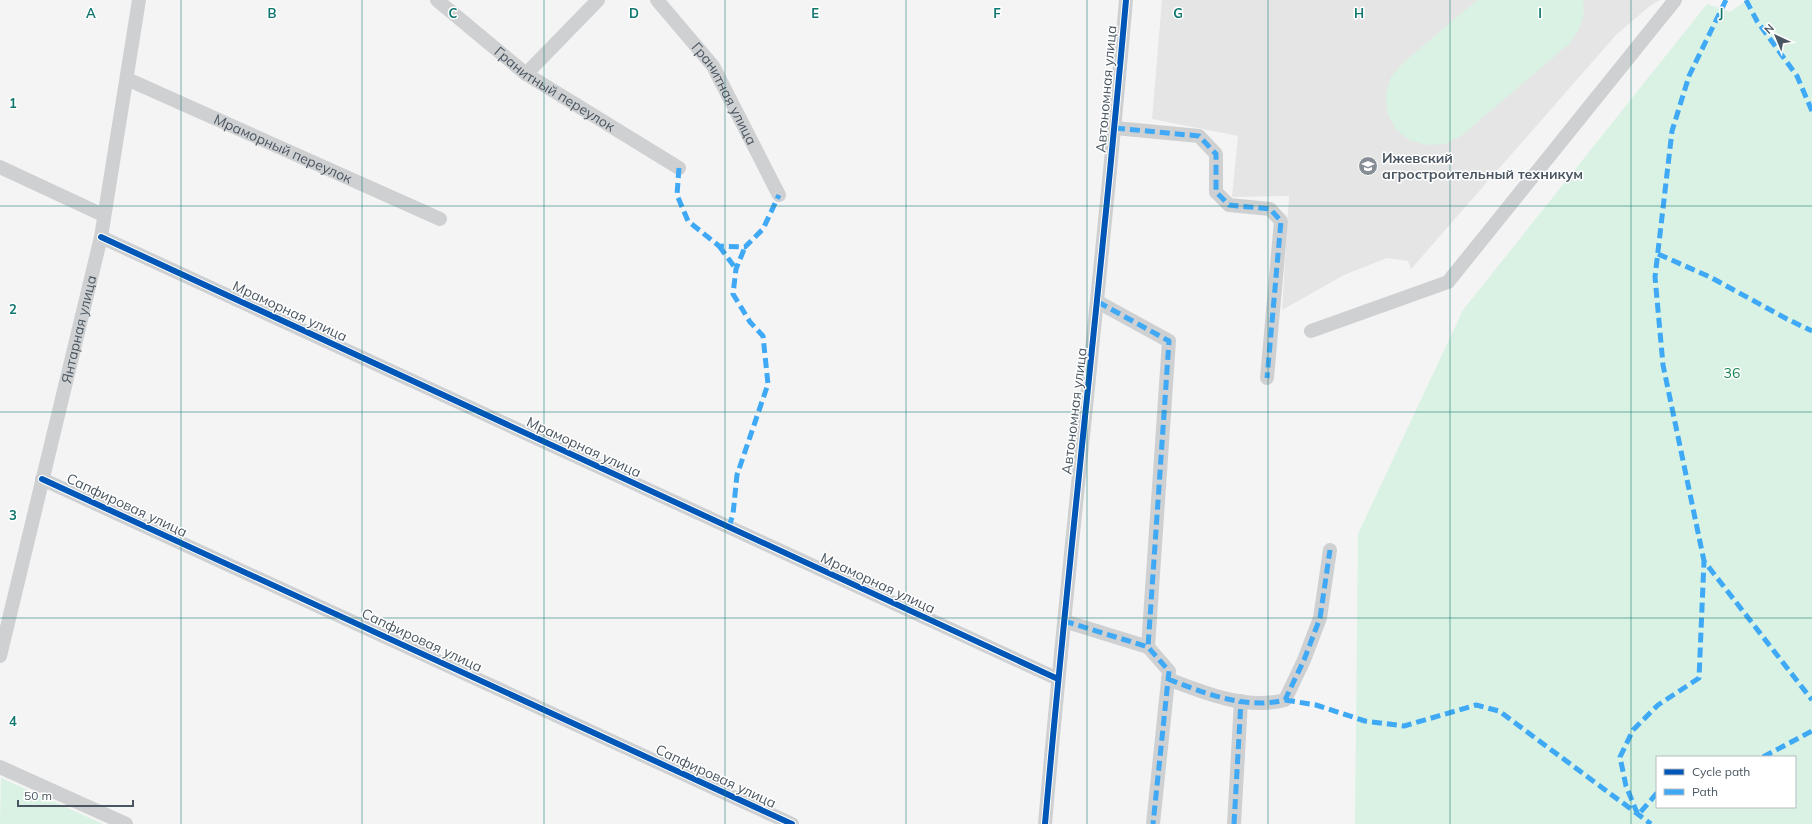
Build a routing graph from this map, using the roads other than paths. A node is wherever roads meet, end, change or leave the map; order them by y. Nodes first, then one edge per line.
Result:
1 (139, 0) edge
2 (437, 0) edge
3 (598, 0) edge
4 (657, 0) edge
5 (1126, 0) edge
6 (1675, 0) edge
7 (526, 74) junction
8 (127, 79) junction
9 (1115, 128) junction
10 (0, 167) edge
11 (680, 168) dead end
12 (779, 195) dead end
13 (103, 215) junction
14 (440, 219) dead end
15 (101, 237) junction
16 (1098, 302) junction
17 (1311, 331) dead end
18 (1267, 378) dead end
19 (42, 479) junction
20 (1330, 550) dead end
21 (1064, 621) junction
22 (1148, 647) junction
23 (0, 656) edge
24 (1058, 679) junction
25 (1168, 679) junction
26 (1241, 701) junction
27 (0, 767) edge
28 (126, 824) edge
29 (792, 824) edge
30 (1045, 824) edge
31 (1153, 824) edge
32 (1234, 824) edge

1 - 8 street, Янтарная улица
2 - 7 street, Гранитный переулок
3 - 7 street
4 - 12 street, Гранитная улица
5 - 9 street, Автономная улица
6 - 17 street
7 - 11 street, Гранитный переулок
8 - 13 street, Янтарная улица
8 - 14 street, Мраморный переулок
9 - 16 street, Автономная улица
9 - 18 street
10 - 13 street
13 - 15 street, Янтарная улица
15 - 19 street, Янтарная улица
15 - 24 street, Мраморная улица
16 - 21 street, Автономная улица
16 - 22 street
19 - 23 street, Янтарная улица
19 - 29 street, Сапфировая улица
20 - 26 street
21 - 22 street
21 - 24 street, Автономная улица
22 - 25 street
24 - 30 street, Автономная улица
25 - 26 street
25 - 31 street
26 - 32 street
27 - 28 street

